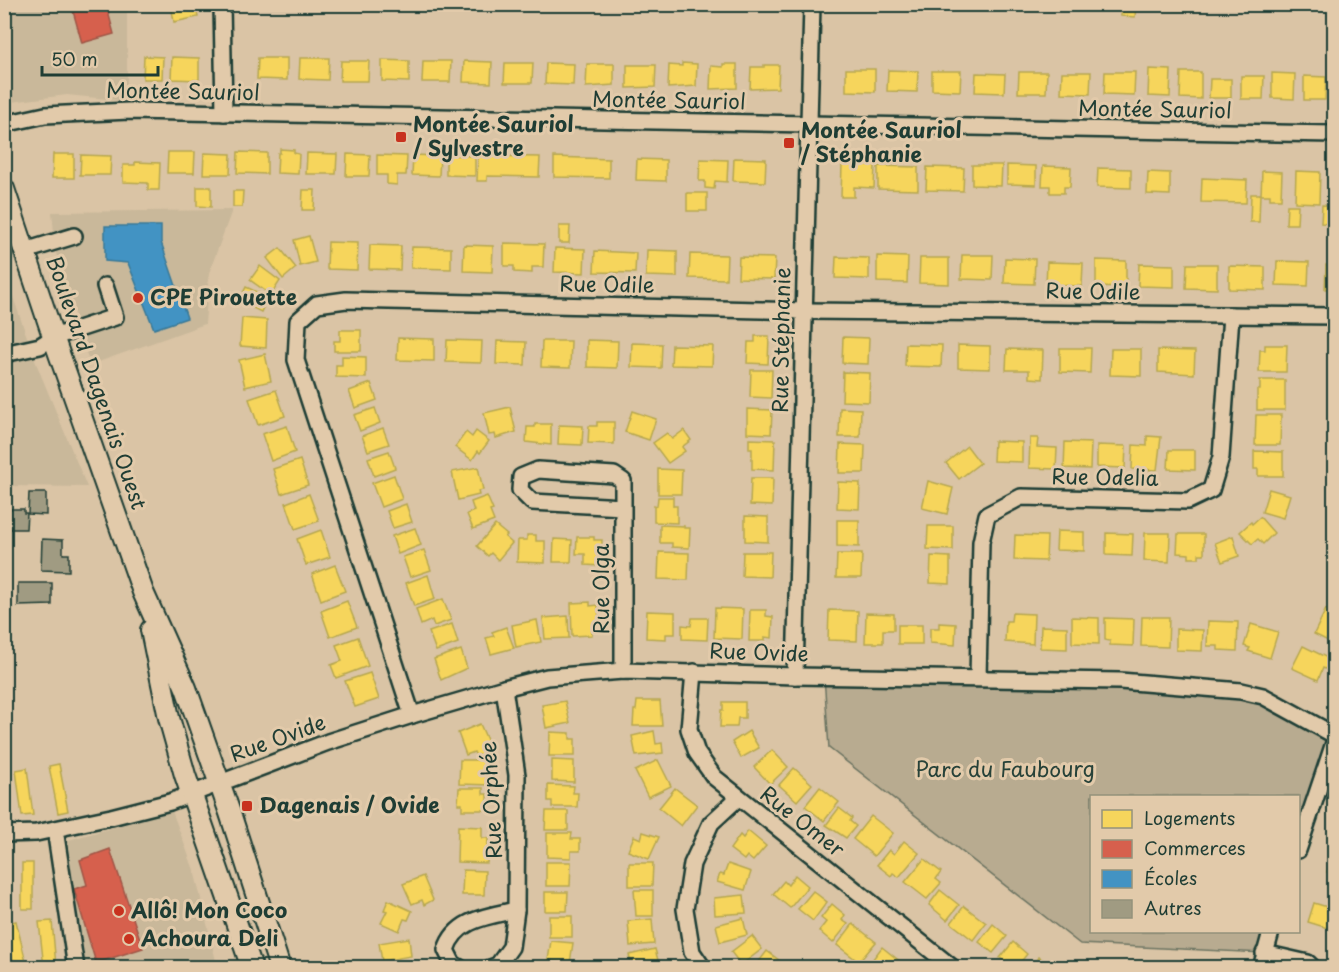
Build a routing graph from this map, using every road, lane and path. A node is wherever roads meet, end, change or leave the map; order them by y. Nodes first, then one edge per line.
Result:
1 (222, 4) edge
2 (812, 4) edge
3 (224, 113) junction
4 (4, 124) edge
5 (809, 124) junction
6 (1335, 134) edge
7 (4, 189) edge
8 (74, 236) dead end
9 (25, 251) junction
10 (105, 286) dead end
11 (804, 311) junction
12 (1231, 315) junction
13 (1335, 316) edge
14 (54, 337) junction
15 (4, 354) edge
16 (623, 507) junction
17 (143, 592) junction
18 (623, 671) junction
19 (694, 672) junction
20 (795, 676) junction
21 (978, 678) junction
22 (504, 688) junction
23 (412, 715) junction
24 (1335, 735) edge
25 (1335, 743) edge
26 (219, 782) junction
27 (190, 794) junction
28 (738, 798) junction
29 (55, 829) junction
30 (4, 834) edge
31 (1300, 847) edge
32 (516, 910) junction
33 (1271, 933) edge
34 (1263, 960) edge
35 (76, 968) edge
36 (252, 968) edge
37 (280, 968) edge
38 (460, 968) edge
39 (490, 968) edge
40 (704, 968) edge
41 (952, 968) edge
42 (1313, 968) edge

1 - 3 street
2 - 5 street, Rue Stéphanie
3 - 4 street, Montée Sauriol
3 - 5 street, Montée Sauriol
5 - 6 street, Montée Sauriol
5 - 11 street, Rue Stéphanie
7 - 9 main road, Boulevard Dagenais Ouest
8 - 9 street
9 - 14 main road, Boulevard Dagenais Ouest
10 - 14 street
11 - 12 street, Rue Odile
11 - 20 street, Rue Stéphanie
11 - 23 street, Rue Odile
12 - 13 street, Rue Odile
12 - 21 street, Rue Odelia
14 - 15 street
14 - 17 main road, Boulevard Dagenais Ouest
16 - 16 street, Rue Olga
16 - 18 street, Rue Olga
17 - 26 main road, Boulevard Dagenais Ouest
17 - 27 main road, Boulevard Dagenais Ouest
18 - 19 street, Rue Ovide
18 - 22 street, Rue Ovide
19 - 20 street, Rue Ovide
19 - 28 street, Rue Omer
20 - 21 street, Rue Ovide
21 - 24 street, Rue Ovide
22 - 23 street, Rue Ovide
22 - 32 street, Rue Orphée
23 - 26 street, Rue Ovide
25 - 31 street
26 - 27 street, Rue Ovide
26 - 37 main road, Boulevard Dagenais Ouest
27 - 29 street, Rue Ovide
27 - 36 main road, Boulevard Dagenais Ouest
28 - 40 street
28 - 41 street, Rue Omer
29 - 30 street, Rue Ovide
29 - 35 street
32 - 38 street
32 - 39 street, Rue Orphée
33 - 34 street
34 - 42 street

